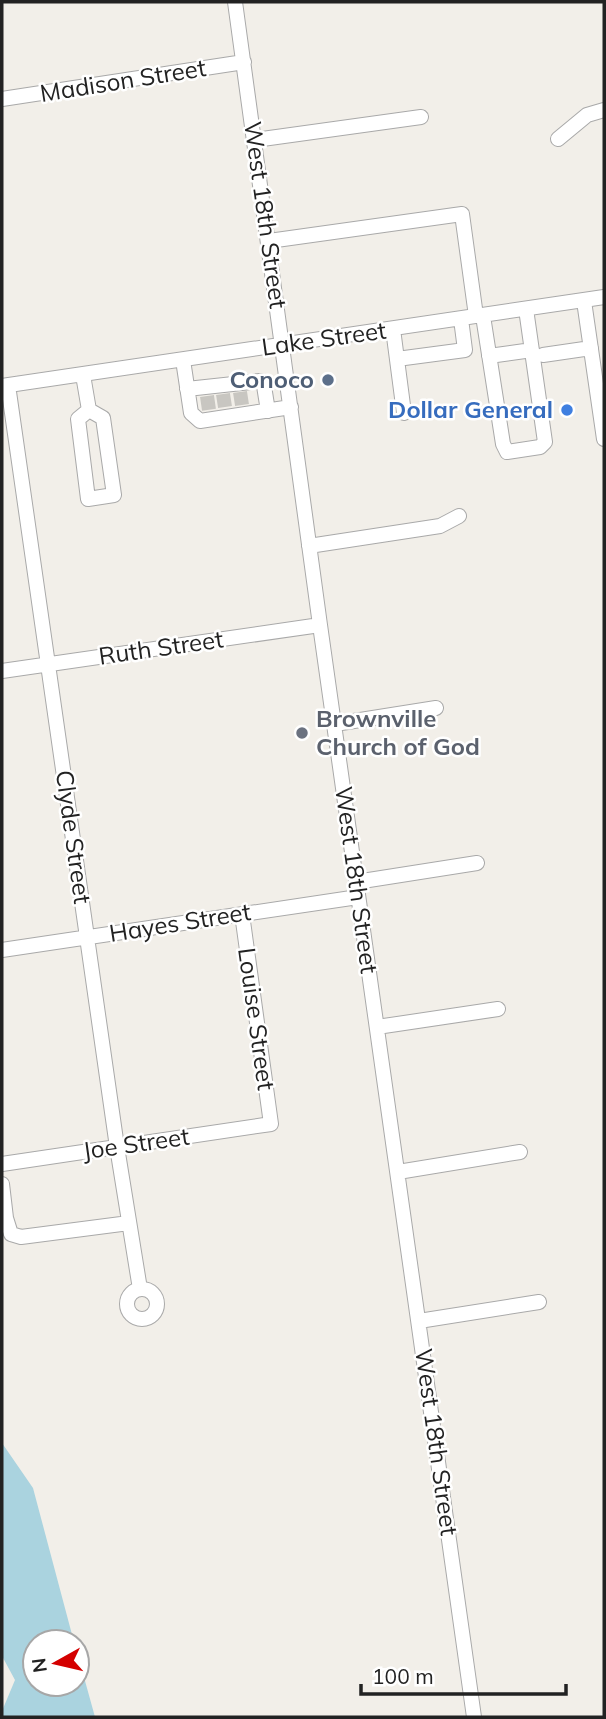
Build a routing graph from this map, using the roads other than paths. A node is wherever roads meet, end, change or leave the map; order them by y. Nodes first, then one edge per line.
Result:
1 (235, 2) edge
2 (244, 62) junction
3 (2, 99) edge
4 (604, 110) edge
5 (421, 117) dead end
6 (558, 139) dead end
7 (255, 140) junction
8 (269, 241) junction
9 (604, 298) edge
10 (584, 300) junction
11 (526, 309) junction
12 (480, 316) junction
13 (461, 319) junction
14 (393, 329) junction
15 (283, 345) junction
16 (591, 348) junction
17 (538, 352) junction
18 (489, 356) junction
19 (397, 359) junction
20 (183, 360) junction
21 (83, 374) junction
22 (5, 386) edge
23 (187, 389) junction
24 (241, 398) junction
25 (224, 400) junction
26 (208, 403) junction
27 (291, 407) junction
28 (89, 410) junction
29 (268, 411) junction
30 (404, 413) dead end
31 (604, 439) edge
32 (109, 458) junction
33 (83, 462) junction
34 (459, 516) dead end
35 (309, 546) junction
36 (320, 625) junction
37 (49, 664) junction
38 (2, 671) edge
39 (436, 708) dead end
40 (335, 724) junction
41 (477, 863) dead end
42 (357, 890) junction
43 (242, 914) junction
44 (87, 937) junction
45 (2, 950) edge
46 (498, 1009) dead end
47 (377, 1027) junction
48 (271, 1124) joint
49 (117, 1147) junction
50 (520, 1152) dead end
51 (2, 1164) edge
52 (398, 1171) junction
53 (2, 1184) edge
54 (3, 1209) edge
55 (129, 1223) junction
56 (21, 1237) junction
57 (2, 1240) edge
58 (140, 1289) dead end
59 (539, 1303) dead end
60 (419, 1321) junction
61 (474, 1717) edge

1 - 2 street, West 18th Street
2 - 3 street, Madison Street
2 - 7 street, West 18th Street
4 - 6 street
5 - 7 street
7 - 8 street, West 18th Street
8 - 12 street
8 - 15 street, West 18th Street
9 - 10 street, Lake Street
10 - 11 street, Lake Street
10 - 16 street
11 - 12 street, Lake Street
11 - 17 street
12 - 13 street, Lake Street
12 - 18 street
13 - 14 street, Lake Street
13 - 19 street
14 - 15 street, Lake Street
14 - 19 street
15 - 20 street, Lake Street
15 - 27 street, West 18th Street
16 - 17 street
16 - 31 street
17 - 18 street
17 - 18 street
19 - 30 street
20 - 21 street, Lake Street
20 - 23 street
21 - 22 street, Lake Street
21 - 28 street
22 - 37 street, Clyde Street
23 - 26 street
23 - 26 street
24 - 25 street
24 - 25 street
24 - 29 street
24 - 29 street
25 - 26 street
25 - 26 street
27 - 29 street
27 - 35 street, West 18th Street
28 - 32 street
28 - 33 street
32 - 33 street
32 - 33 street
34 - 35 street
35 - 36 street, West 18th Street
36 - 37 street, Ruth Street
36 - 40 street, West 18th Street
37 - 38 street, Ruth Street
37 - 44 street, Clyde Street
39 - 40 street
40 - 42 street, West 18th Street
41 - 42 street, Hayes Street
42 - 43 street, Hayes Street
42 - 47 street, West 18th Street
43 - 44 street, Hayes Street
43 - 48 street, Louise Street
44 - 45 street, Hayes Street
44 - 49 street, Clyde Street
46 - 47 street
47 - 52 street, West 18th Street
48 - 49 street, Joe Street
49 - 51 street, Joe Street
49 - 55 street, Clyde Street
50 - 52 street
52 - 60 street, West 18th Street
53 - 54 street
54 - 56 street
55 - 56 street
55 - 58 street, Clyde Street
56 - 57 street
59 - 60 street
60 - 61 street, West 18th Street

